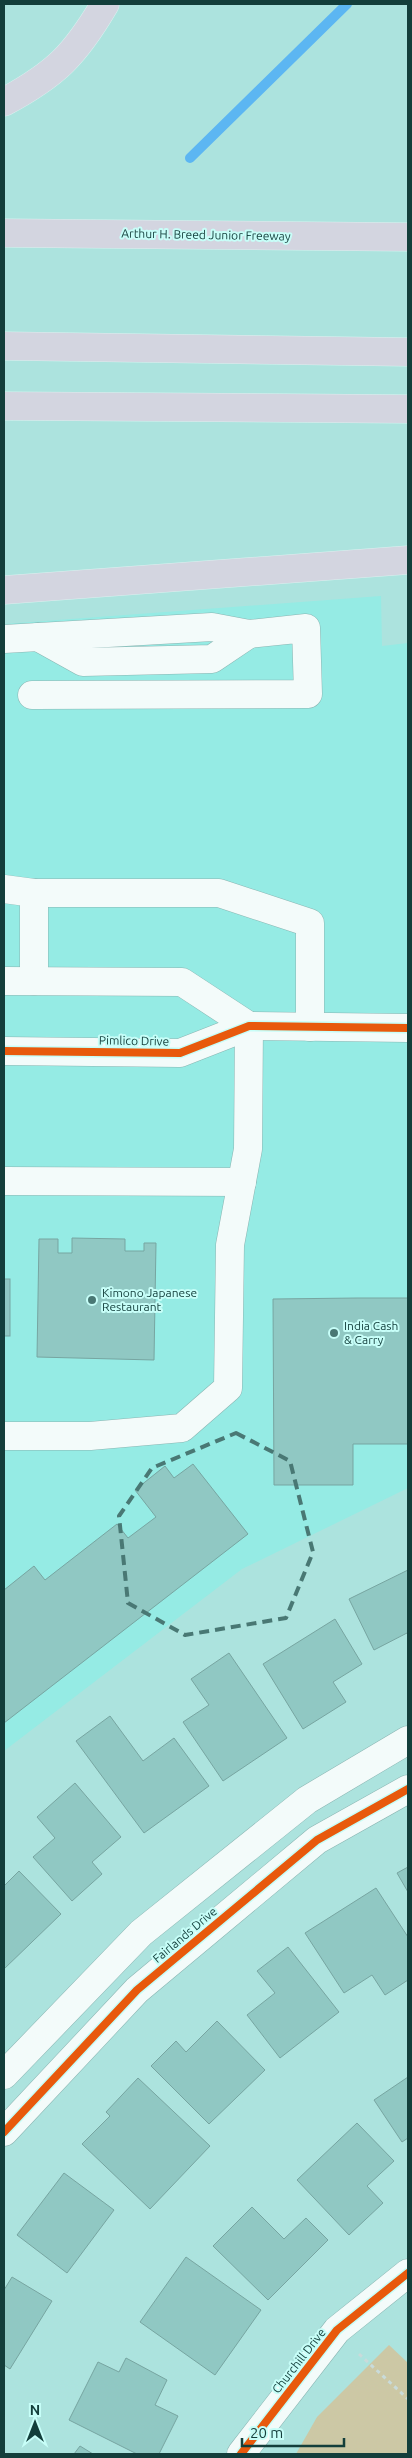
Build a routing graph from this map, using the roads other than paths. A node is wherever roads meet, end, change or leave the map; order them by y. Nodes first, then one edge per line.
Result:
1 (105, 4) edge
2 (4, 102) edge
3 (4, 233) edge
4 (408, 237) edge
5 (4, 346) edge
6 (408, 352) edge
7 (4, 406) edge
8 (408, 409) edge
9 (408, 560) edge
10 (4, 590) edge
11 (4, 639) edge
12 (32, 696) dead end
13 (4, 888) edge
14 (34, 893) junction
15 (4, 981) edge
16 (34, 982) junction
17 (249, 1026) junction
18 (310, 1027) junction
19 (408, 1028) edge
20 (4, 1051) edge
21 (4, 1181) edge
22 (242, 1182) junction
23 (4, 1436) edge
24 (408, 1740) edge
25 (408, 1789) edge
26 (4, 2074) edge
27 (4, 2132) edge
28 (408, 2273) edge
29 (240, 2454) edge

1 - 2 highway
3 - 4 highway, Arthur H. Breed Junior Freeway
5 - 6 highway
7 - 8 highway
9 - 10 highway
11 - 12 street
13 - 14 street
14 - 16 street
14 - 18 street
15 - 16 street
16 - 17 street
17 - 18 street, Pimlico Drive
17 - 20 street, Pimlico Drive
17 - 22 street
18 - 19 street, Pimlico Drive
21 - 22 street
22 - 23 street
24 - 26 street
25 - 27 street, Fairlands Drive
28 - 29 street, Churchill Drive

